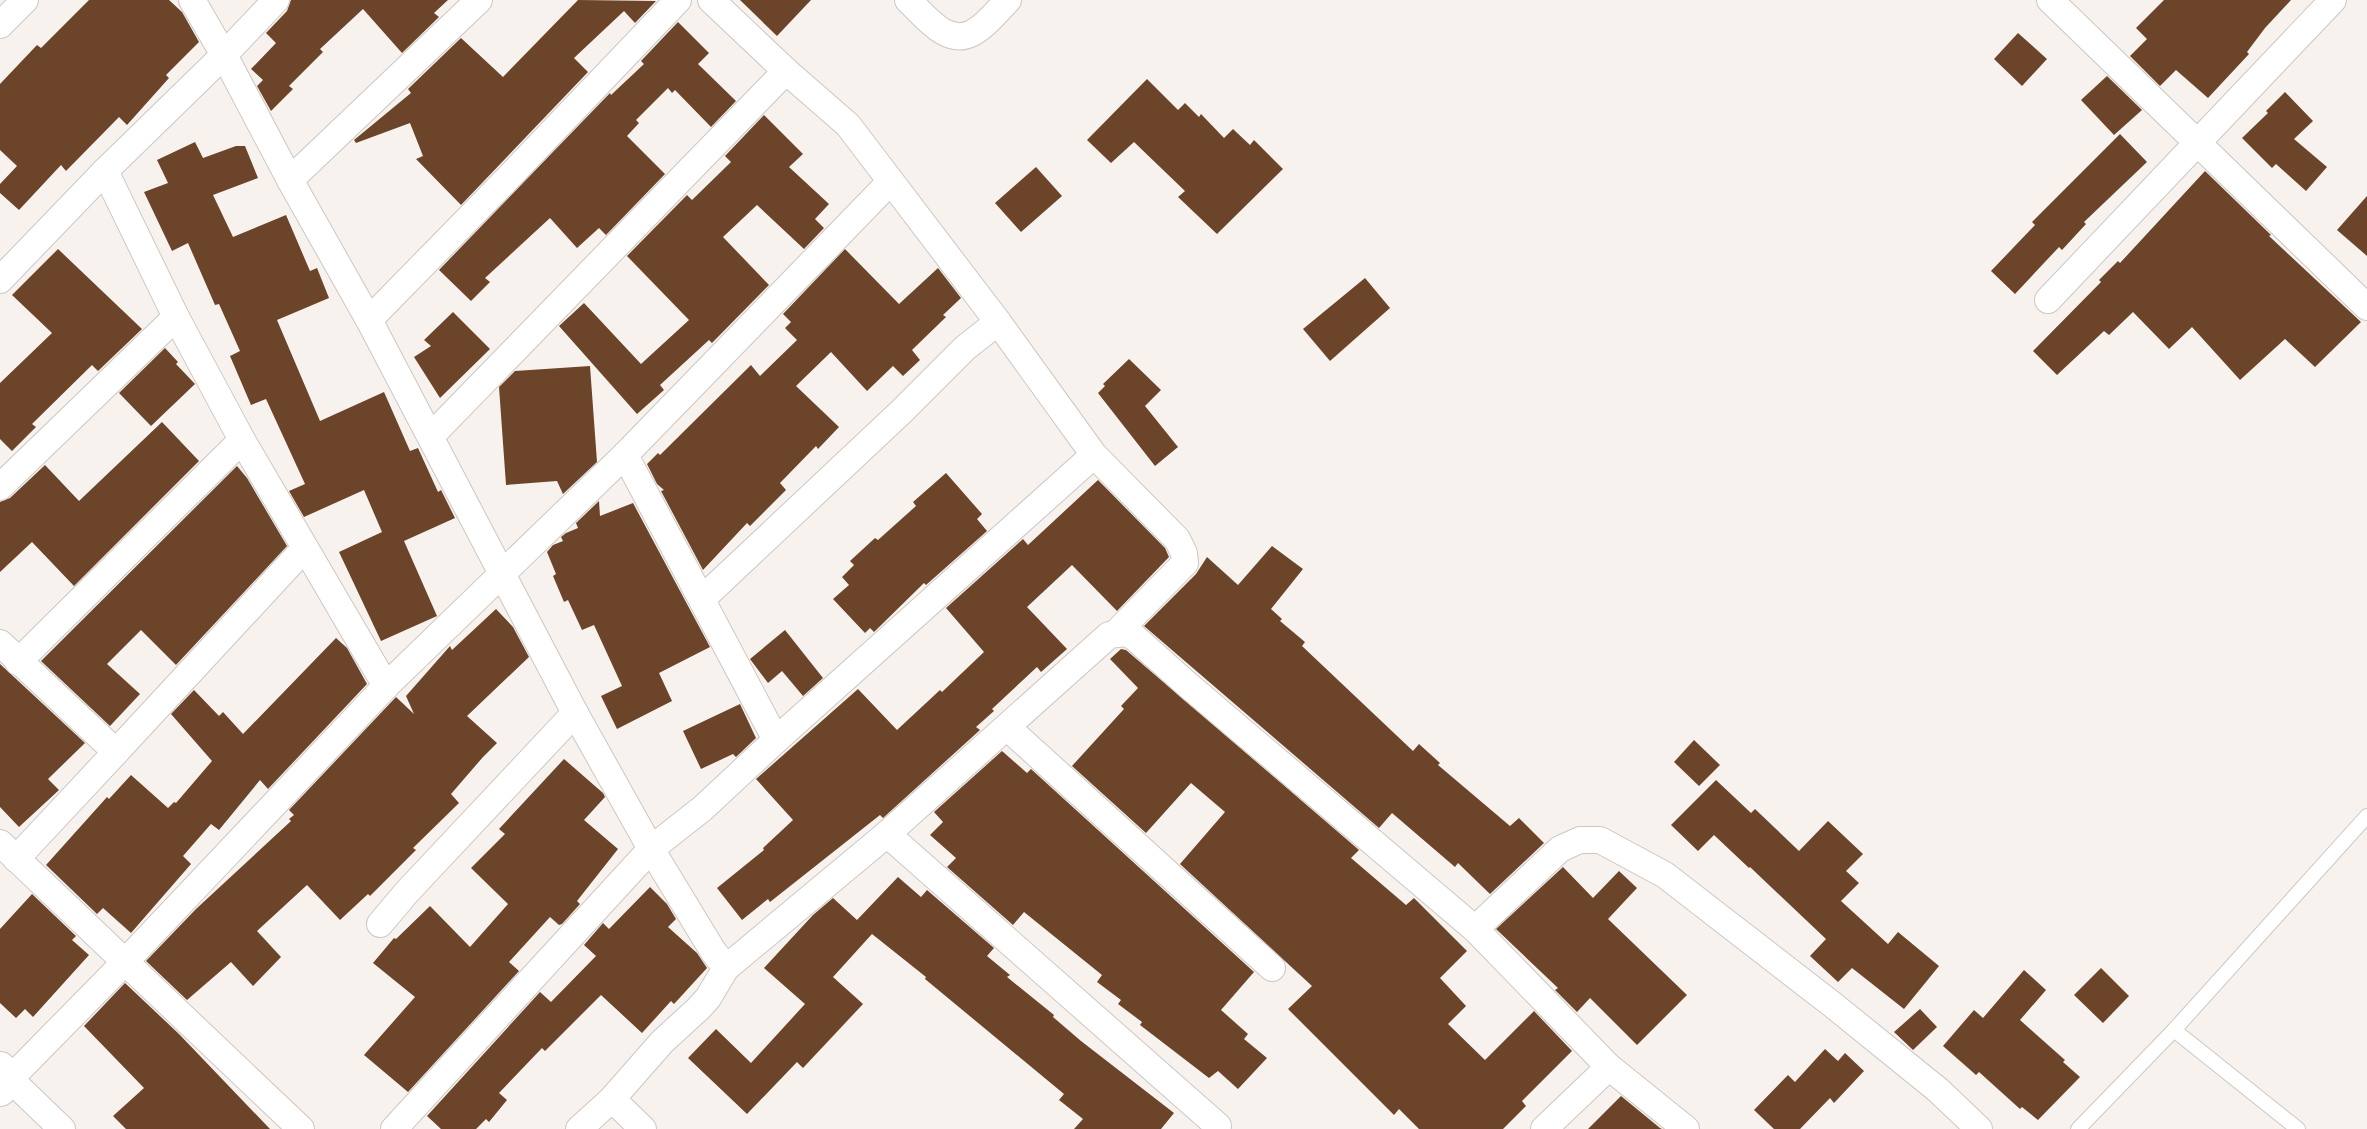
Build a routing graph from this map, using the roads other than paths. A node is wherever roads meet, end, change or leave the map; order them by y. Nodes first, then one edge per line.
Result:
1 (25, 0) edge
2 (192, 0) edge
3 (276, 0) edge
4 (479, 0) edge
5 (678, 0) edge
6 (711, 0) edge
7 (908, 0) edge
8 (1008, 0) edge
9 (2050, 0) edge
10 (2333, 0) edge
11 (0, 25) edge
12 (224, 55) junction
13 (786, 71) junction
14 (2198, 143) junction
15 (105, 171) junction
16 (290, 180) junction
17 (890, 182) junction
18 (0, 280) edge
19 (2048, 300) dead end
20 (2367, 307) edge
21 (176, 317) junction
22 (369, 320) junction
23 (998, 322) junction
24 (431, 436) junction
25 (242, 440) junction
26 (625, 455) junction
27 (1094, 455) junction
28 (0, 487) edge
29 (305, 548) junction
30 (503, 574) junction
31 (702, 599) junction
32 (1117, 632) junction
33 (0, 643) edge
34 (18, 662) junction
35 (386, 686) junction
36 (575, 713) junction
37 (1008, 728) junction
38 (776, 740) junction
39 (116, 752) junction
40 (2367, 816) edge
41 (887, 834) junction
42 (651, 849) junction
43 (8, 851) edge
44 (380, 924) dead end
45 (1475, 929) junction
46 (125, 962) junction
47 (726, 968) junction
48 (1272, 968) dead end
49 (2174, 1030) junction
50 (1609, 1067) junction
51 (3, 1079) edge
52 (612, 1099) junction
53 (1218, 1126) dead end
54 (62, 1129) edge
55 (301, 1129) edge
56 (394, 1129) edge
57 (579, 1129) edge
58 (643, 1129) edge
59 (1544, 1129) edge
60 (1686, 1129) edge
61 (1979, 1129) edge
62 (2078, 1129) edge
63 (2298, 1129) edge

1 - 11 street
2 - 12 street
3 - 12 street
4 - 16 street
5 - 22 street
6 - 13 street
7 - 8 street
9 - 14 street
10 - 14 street
12 - 15 street
12 - 16 street
13 - 17 street
13 - 24 street
14 - 19 street
14 - 20 street
15 - 18 street
15 - 21 street
16 - 22 street
17 - 23 street
17 - 26 street
21 - 25 street
21 - 28 street
22 - 24 street
23 - 27 street
23 - 31 street
24 - 30 street
25 - 29 street
25 - 34 street
26 - 30 street
26 - 31 street
27 - 32 street
27 - 38 street
29 - 35 street
29 - 39 street
30 - 35 street
30 - 36 street
31 - 38 street
32 - 37 street
32 - 45 street
33 - 34 street
34 - 39 street
35 - 46 street
36 - 42 street
36 - 44 street
37 - 41 street
37 - 48 street
38 - 42 street
39 - 43 street
40 - 49 lane
41 - 47 street
41 - 53 street
42 - 47 street
42 - 56 street
43 - 46 street
45 - 50 street
45 - 61 street
46 - 51 street
46 - 55 street
47 - 52 street
49 - 62 lane
49 - 63 lane
50 - 59 street
50 - 60 street
51 - 54 street
52 - 57 street
52 - 58 street

